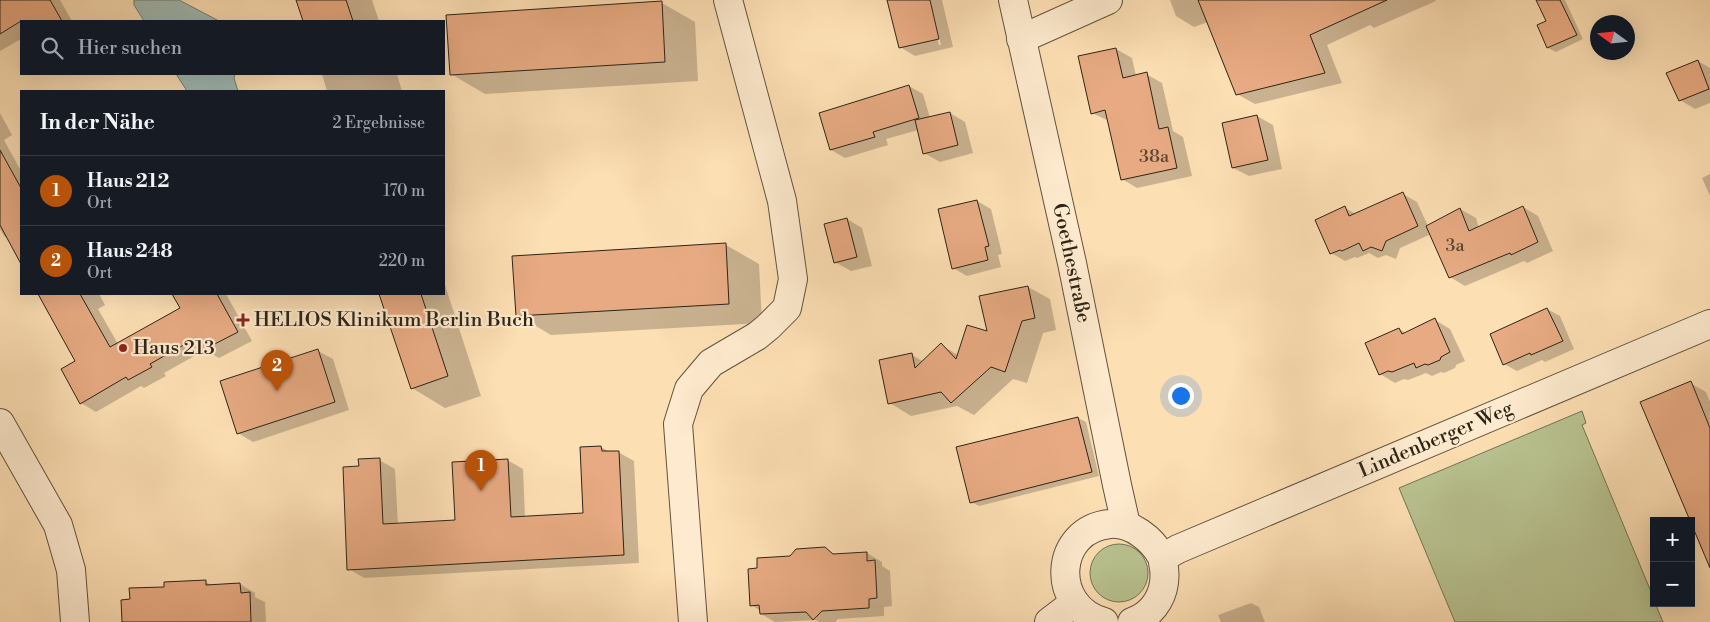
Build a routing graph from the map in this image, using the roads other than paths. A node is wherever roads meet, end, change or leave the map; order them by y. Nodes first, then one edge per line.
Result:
1 (728, 0) edge
2 (1013, 0) edge
3 (1108, 0) edge
4 (1021, 39) junction
5 (1710, 324) edge
6 (0, 423) edge
7 (1126, 526) junction
8 (1162, 558) junction
9 (1074, 603) junction
10 (1154, 613) edge
11 (75, 622) edge
12 (693, 622) edge
13 (1049, 622) edge
14 (1104, 622) edge
15 (1132, 622) edge

1 - 12 street
2 - 4 street, Goethestraße
3 - 4 street
4 - 7 street, Goethestraße
5 - 8 street, Lindenberger Weg
6 - 11 street
7 - 8 street
7 - 9 street
8 - 10 street
9 - 13 street
9 - 14 street
10 - 15 street

